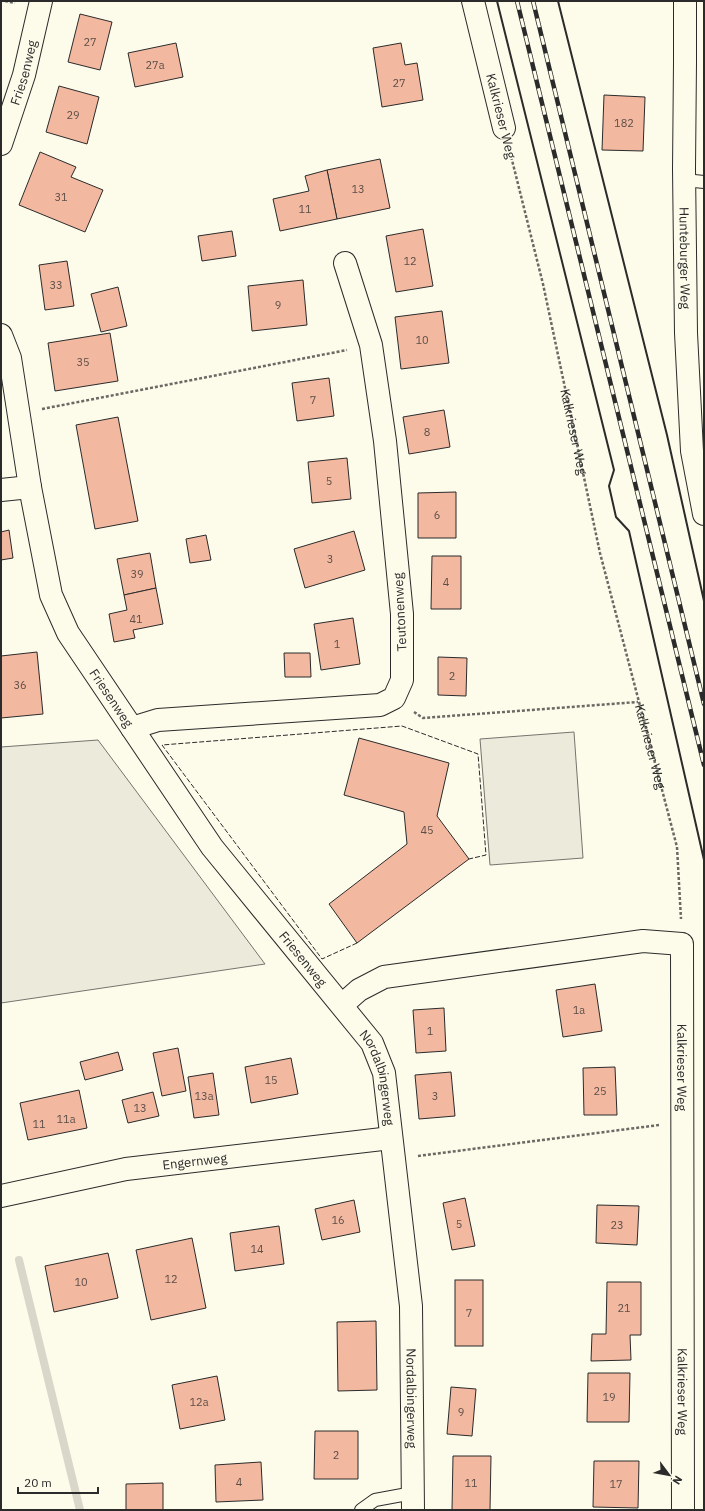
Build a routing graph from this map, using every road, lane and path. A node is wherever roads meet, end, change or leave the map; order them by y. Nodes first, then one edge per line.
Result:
1 (41, 1) edge
2 (473, 1) edge
3 (685, 1) edge
4 (504, 128) joint
5 (1, 144) edge
6 (694, 181) edge
7 (345, 263) dead end
8 (1, 335) edge
9 (371, 345) junction
10 (19, 414) junction
11 (698, 451) edge
12 (30, 487) junction
13 (1, 490) edge
14 (704, 514) edge
15 (394, 698) junction
16 (638, 702) junction
17 (132, 728) junction
18 (682, 944) junction
19 (342, 1005) junction
20 (682, 1122) junction
21 (390, 1138) junction
22 (393, 1159) junction
23 (1, 1196) edge
24 (413, 1502) edge
25 (361, 1510) edge
26 (683, 1510) edge

1 - 5 street, Friesenweg
2 - 4 street, Kalkrieser Weg
3 - 6 street, Hunteburger Weg
4 - 16 path, Kalkrieser Weg
6 - 11 street, Hunteburger Weg
7 - 9 street, Teutonenweg
8 - 10 street, Friesenweg
9 - 10 path
9 - 15 street, Teutonenweg
10 - 12 street, Friesenweg
11 - 14 street, Hunteburger Weg
12 - 13 street
12 - 17 street, Friesenweg
15 - 16 path
15 - 17 street
16 - 18 path, Kalkrieser Weg
17 - 19 street, Friesenweg
18 - 19 street
18 - 20 street, Kalkrieser Weg
19 - 21 street, Nordalbingerweg
20 - 22 path
20 - 26 street, Kalkrieser Weg
21 - 22 street, Nordalbingerweg
21 - 23 street, Engernweg
22 - 24 street, Nordalbingerweg
24 - 25 lane

